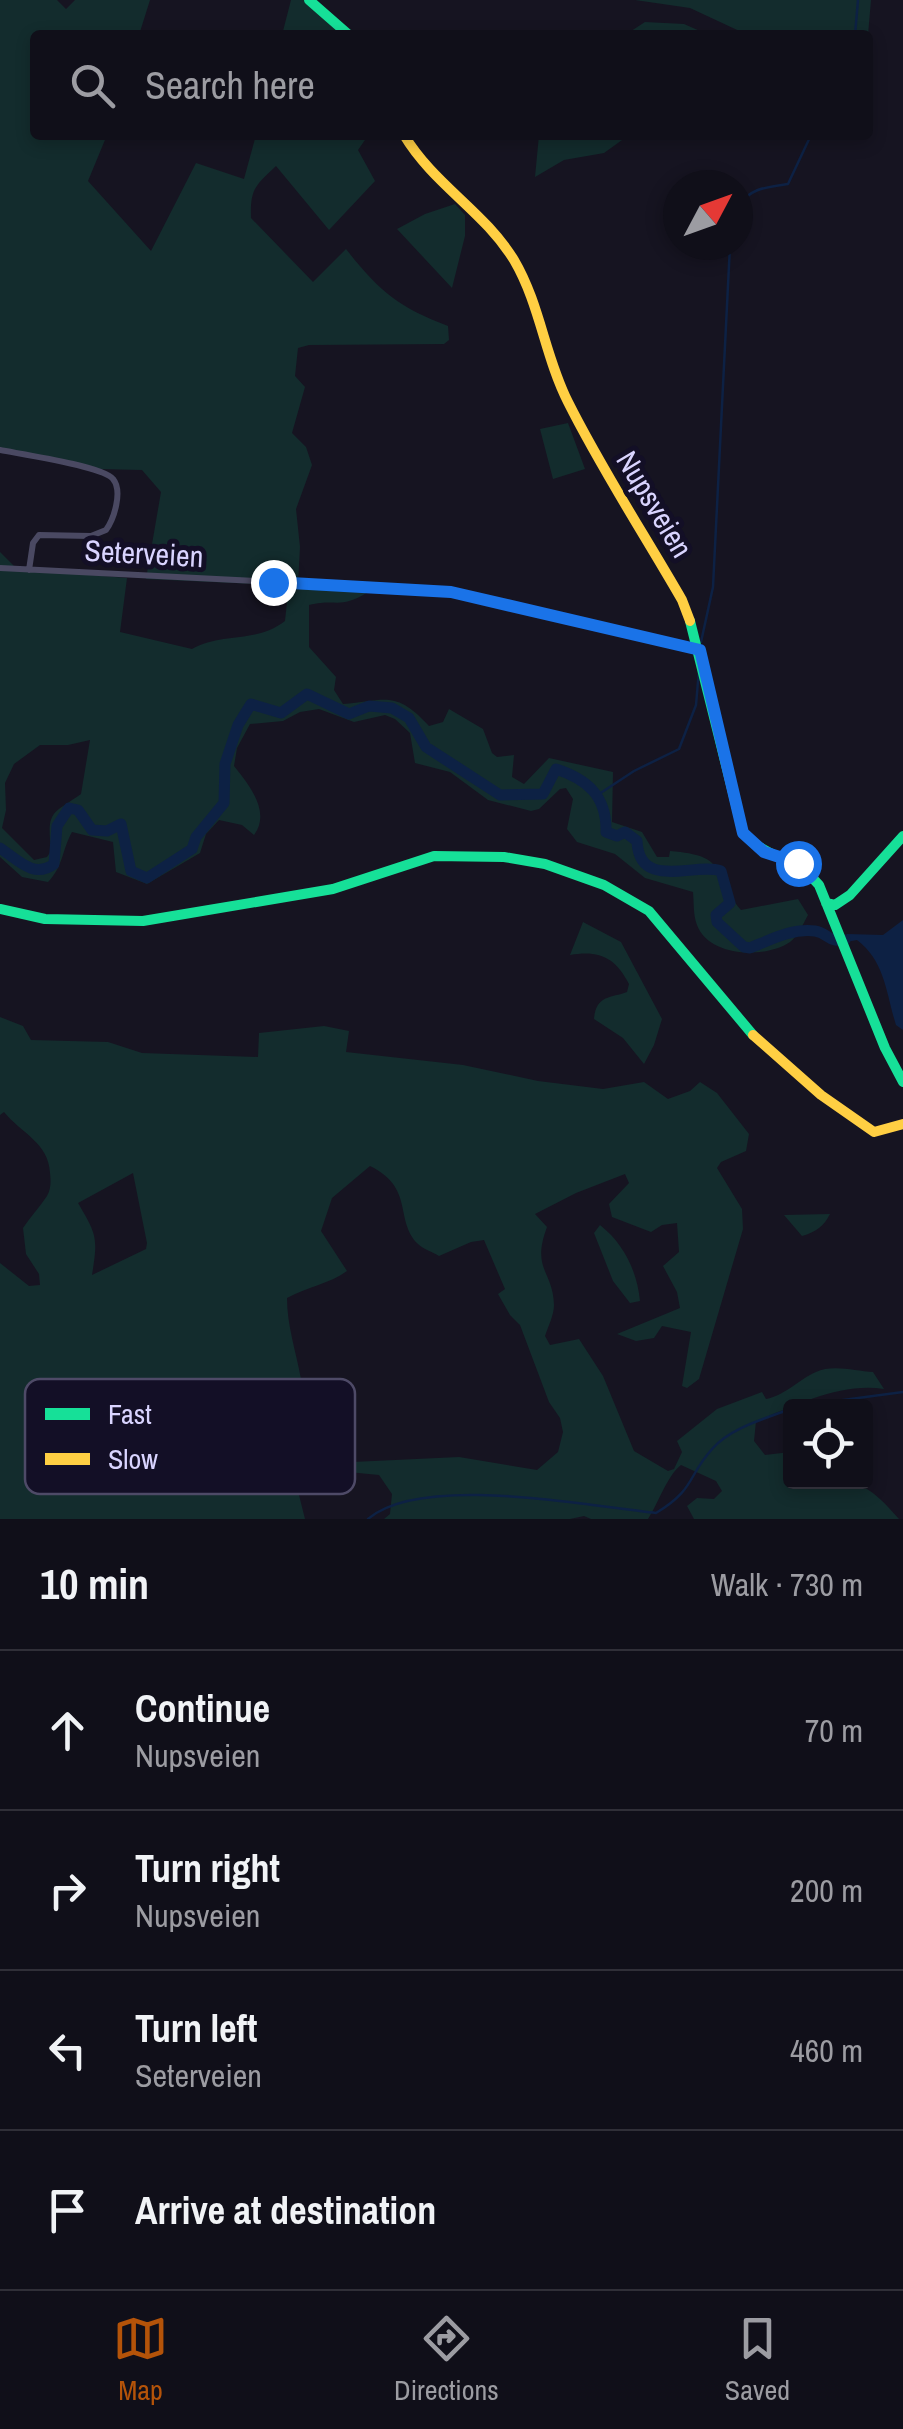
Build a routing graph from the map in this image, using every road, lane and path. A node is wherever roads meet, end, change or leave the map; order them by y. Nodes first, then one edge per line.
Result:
1 (310, 0) edge
2 (344, 30) edge
3 (407, 140) edge
4 (0, 450) edge
5 (0, 568) edge
6 (29, 570) junction
7 (700, 650) junction
8 (903, 836) edge
9 (826, 903) junction
10 (0, 909) edge
11 (903, 1082) edge
12 (903, 1124) edge

1 - 2 main road
3 - 7 main road, Nupsveien
4 - 6 street
5 - 6 street, Seterveien
6 - 7 street, Seterveien
7 - 9 main road, Nupsveien
8 - 9 main road
9 - 11 main road, Nupsveien
10 - 12 main road

